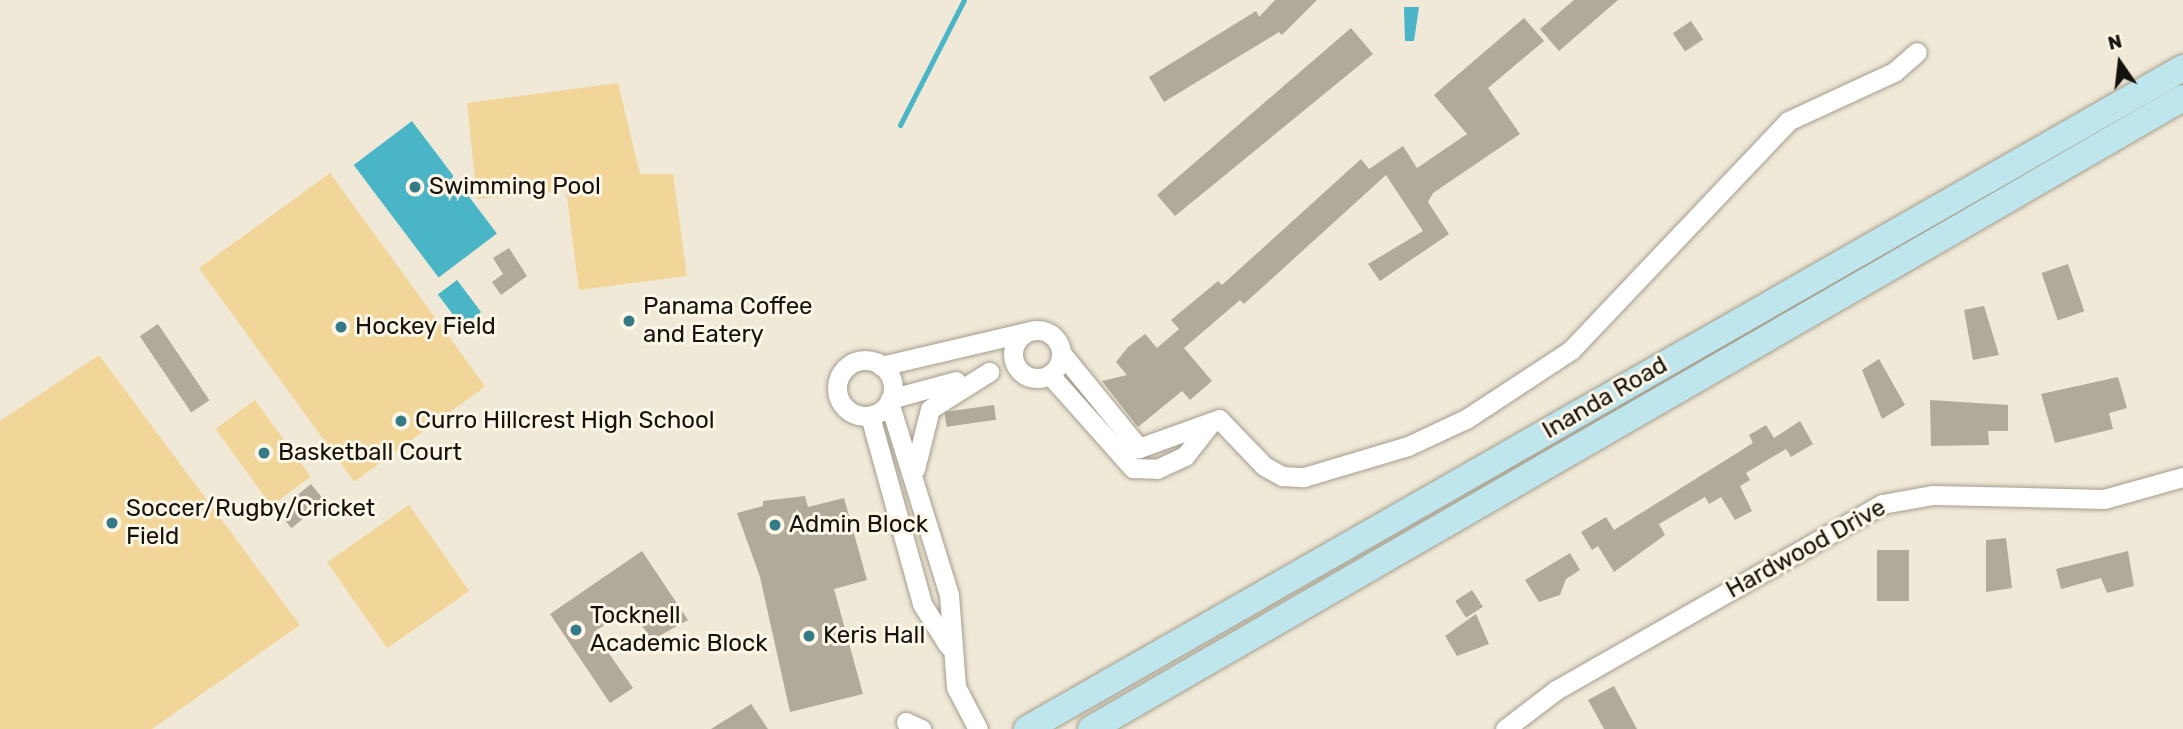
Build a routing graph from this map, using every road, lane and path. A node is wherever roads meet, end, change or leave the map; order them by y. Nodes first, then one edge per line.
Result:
1 (1917, 52) dead end
2 (2183, 68) edge
3 (2183, 98) edge
4 (1026, 332) junction
5 (1062, 354) junction
6 (1015, 365) junction
7 (881, 366) junction
8 (989, 372) junction
9 (1050, 375) junction
10 (890, 400) junction
11 (870, 416) junction
12 (1210, 424) junction
13 (915, 472) junction
14 (2183, 477) edge
15 (947, 645) junction
16 (912, 729) edge
17 (921, 729) edge
18 (978, 729) edge
19 (1027, 729) edge
20 (1091, 729) edge
21 (1505, 729) edge

1 - 12 street
2 - 19 main road, Inanda Road
3 - 20 main road, Inanda Road
4 - 5 street
4 - 6 street
4 - 7 street
5 - 9 street
5 - 12 street
6 - 8 street
6 - 9 street
7 - 10 street
7 - 11 street
8 - 10 street
8 - 13 street
9 - 12 street
10 - 11 street
10 - 13 street
11 - 15 street
13 - 15 street
14 - 21 street, Hardwood Drive
15 - 18 street
16 - 17 street

